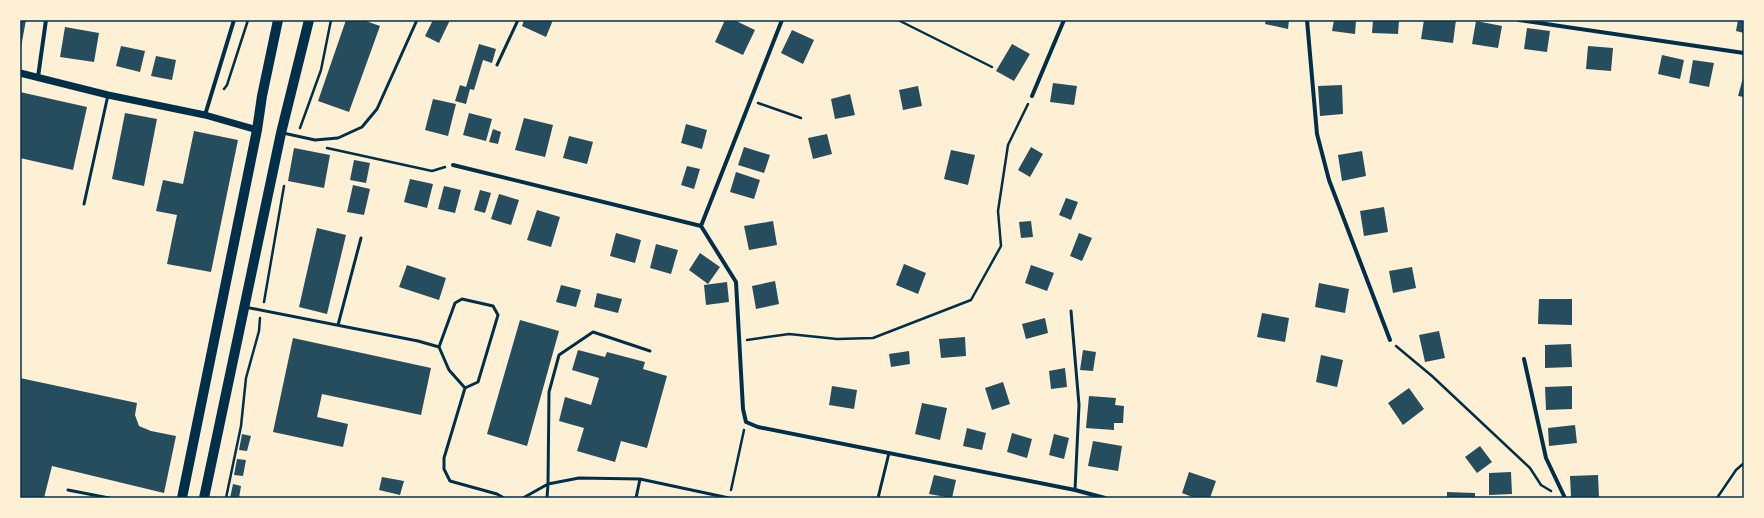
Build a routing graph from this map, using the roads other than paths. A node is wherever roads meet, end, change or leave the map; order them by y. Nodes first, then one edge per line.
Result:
1 (46, 20) edge
2 (234, 20) edge
3 (278, 20) edge
4 (309, 20) edge
5 (417, 20) edge
6 (518, 20) edge
7 (782, 20) edge
8 (1064, 20) edge
9 (1307, 20) edge
10 (1519, 20) edge
11 (1744, 53) edge
12 (497, 64) dead end
13 (20, 73) edge
14 (38, 77) junction
15 (108, 95) junction
16 (1032, 96) road end
17 (205, 115) junction
18 (257, 130) junction
19 (281, 133) junction
20 (453, 165) dead end
21 (84, 204) dead end
22 (701, 226) junction
23 (361, 238) dead end
24 (244, 306) junction
25 (1071, 311) dead end
26 (338, 325) junction
27 (1390, 340) road end
28 (439, 347) junction
29 (650, 351) dead end
30 (1524, 359) dead end
31 (465, 388) junction
32 (888, 453) junction
33 (640, 479) junction
34 (548, 484) junction
35 (68, 490) dead end
36 (1075, 490) junction
37 (109, 498) edge
38 (182, 498) edge
39 (204, 498) edge
40 (504, 498) edge
41 (523, 498) edge
42 (547, 498) edge
43 (636, 498) edge
44 (729, 498) edge
45 (878, 498) edge
46 (1105, 498) edge
47 (1565, 498) edge

1 - 14 street
2 - 17 street
3 - 18 main road
4 - 19 main road
5 - 19 lane
6 - 12 lane
7 - 22 street
8 - 16 street
9 - 27 street
10 - 11 street
13 - 14 street
14 - 15 street
15 - 17 street
15 - 21 lane
17 - 18 street
18 - 38 main road
19 - 24 main road
20 - 22 street
22 - 32 street
23 - 26 lane
24 - 26 lane
24 - 39 main road
25 - 36 lane
26 - 28 lane
28 - 31 lane
28 - 31 lane
29 - 34 lane
30 - 47 street
31 - 40 lane
32 - 36 street
32 - 45 lane
33 - 34 lane
33 - 43 lane
33 - 44 lane
34 - 41 lane
34 - 42 lane
35 - 37 lane
36 - 46 street

